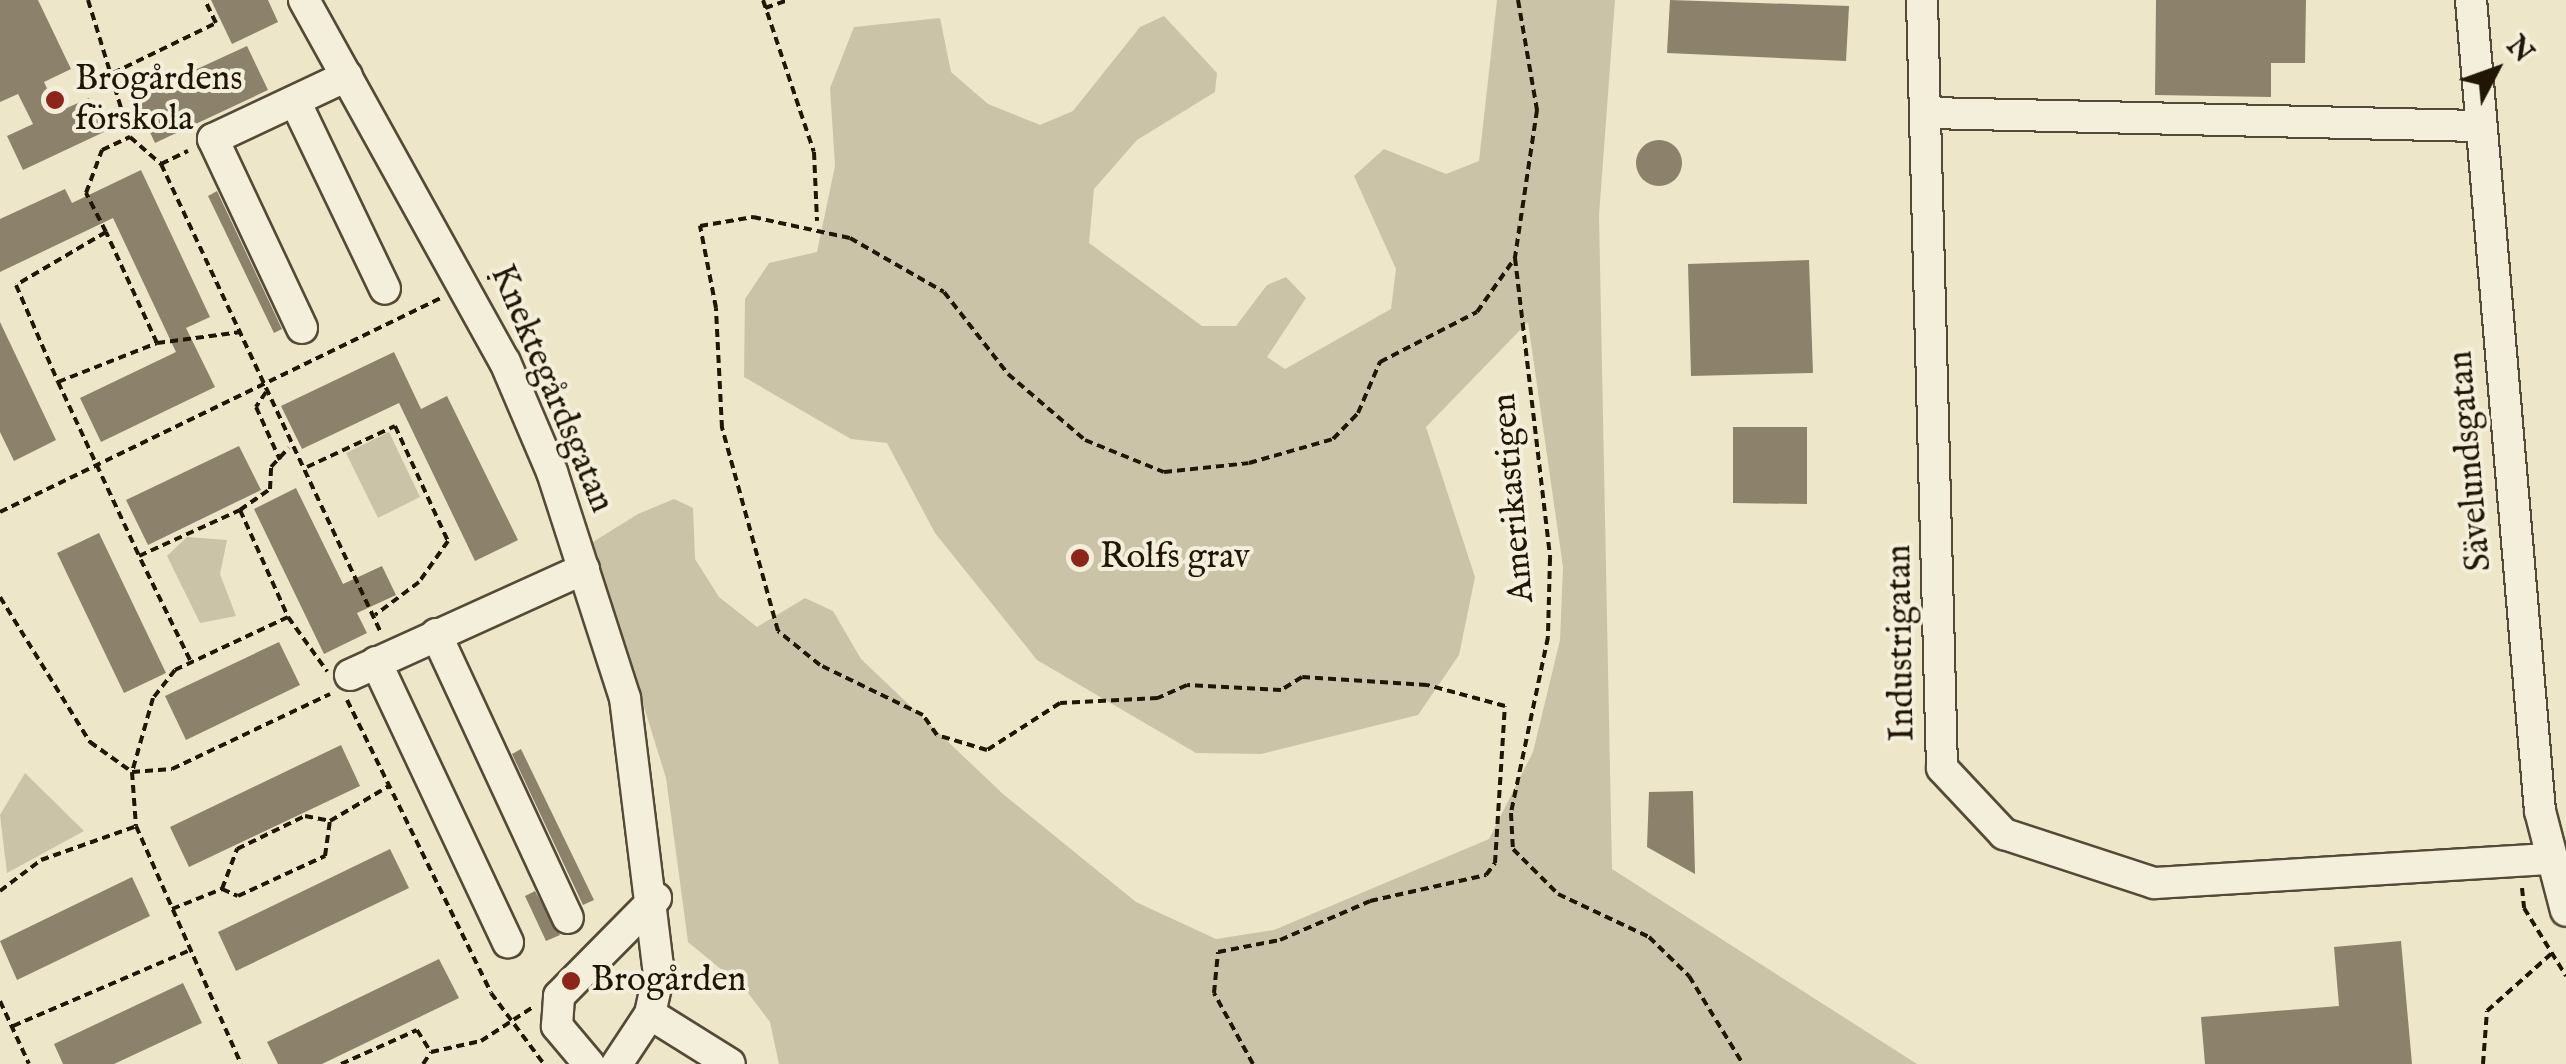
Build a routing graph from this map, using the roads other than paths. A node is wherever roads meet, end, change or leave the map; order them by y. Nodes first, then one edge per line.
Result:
1 (304, 0) edge
2 (1922, 0) edge
3 (2471, 0) edge
4 (348, 76) junction
5 (295, 100) junction
6 (1930, 114) junction
7 (2478, 126) junction
8 (385, 289) dead end
9 (302, 328) dead end
10 (584, 569) junction
11 (436, 634) junction
12 (2549, 859) junction
13 (656, 898) junction
14 (2566, 911) edge
15 (568, 918) dead end
16 (508, 942) dead end
17 (650, 1014) junction
18 (698, 1055) edge
19 (589, 1064) edge
20 (617, 1064) edge
21 (730, 1064) edge

1 - 4 street, Knektegårdsgatan
2 - 6 street, Industrigatan
3 - 7 street, Sävelundsgatan
4 - 5 street
4 - 10 street, Knektegårdsgatan
5 - 8 street
5 - 9 street
6 - 7 street
6 - 12 street, Industrigatan
7 - 12 street, Sävelundsgatan
10 - 11 street
10 - 13 street, Knektegårdsgatan
11 - 15 street
11 - 16 street
12 - 14 street, Sävelundsgatan
13 - 17 street, Knektegårdsgatan
13 - 19 street
17 - 18 street
17 - 20 street
18 - 21 street

